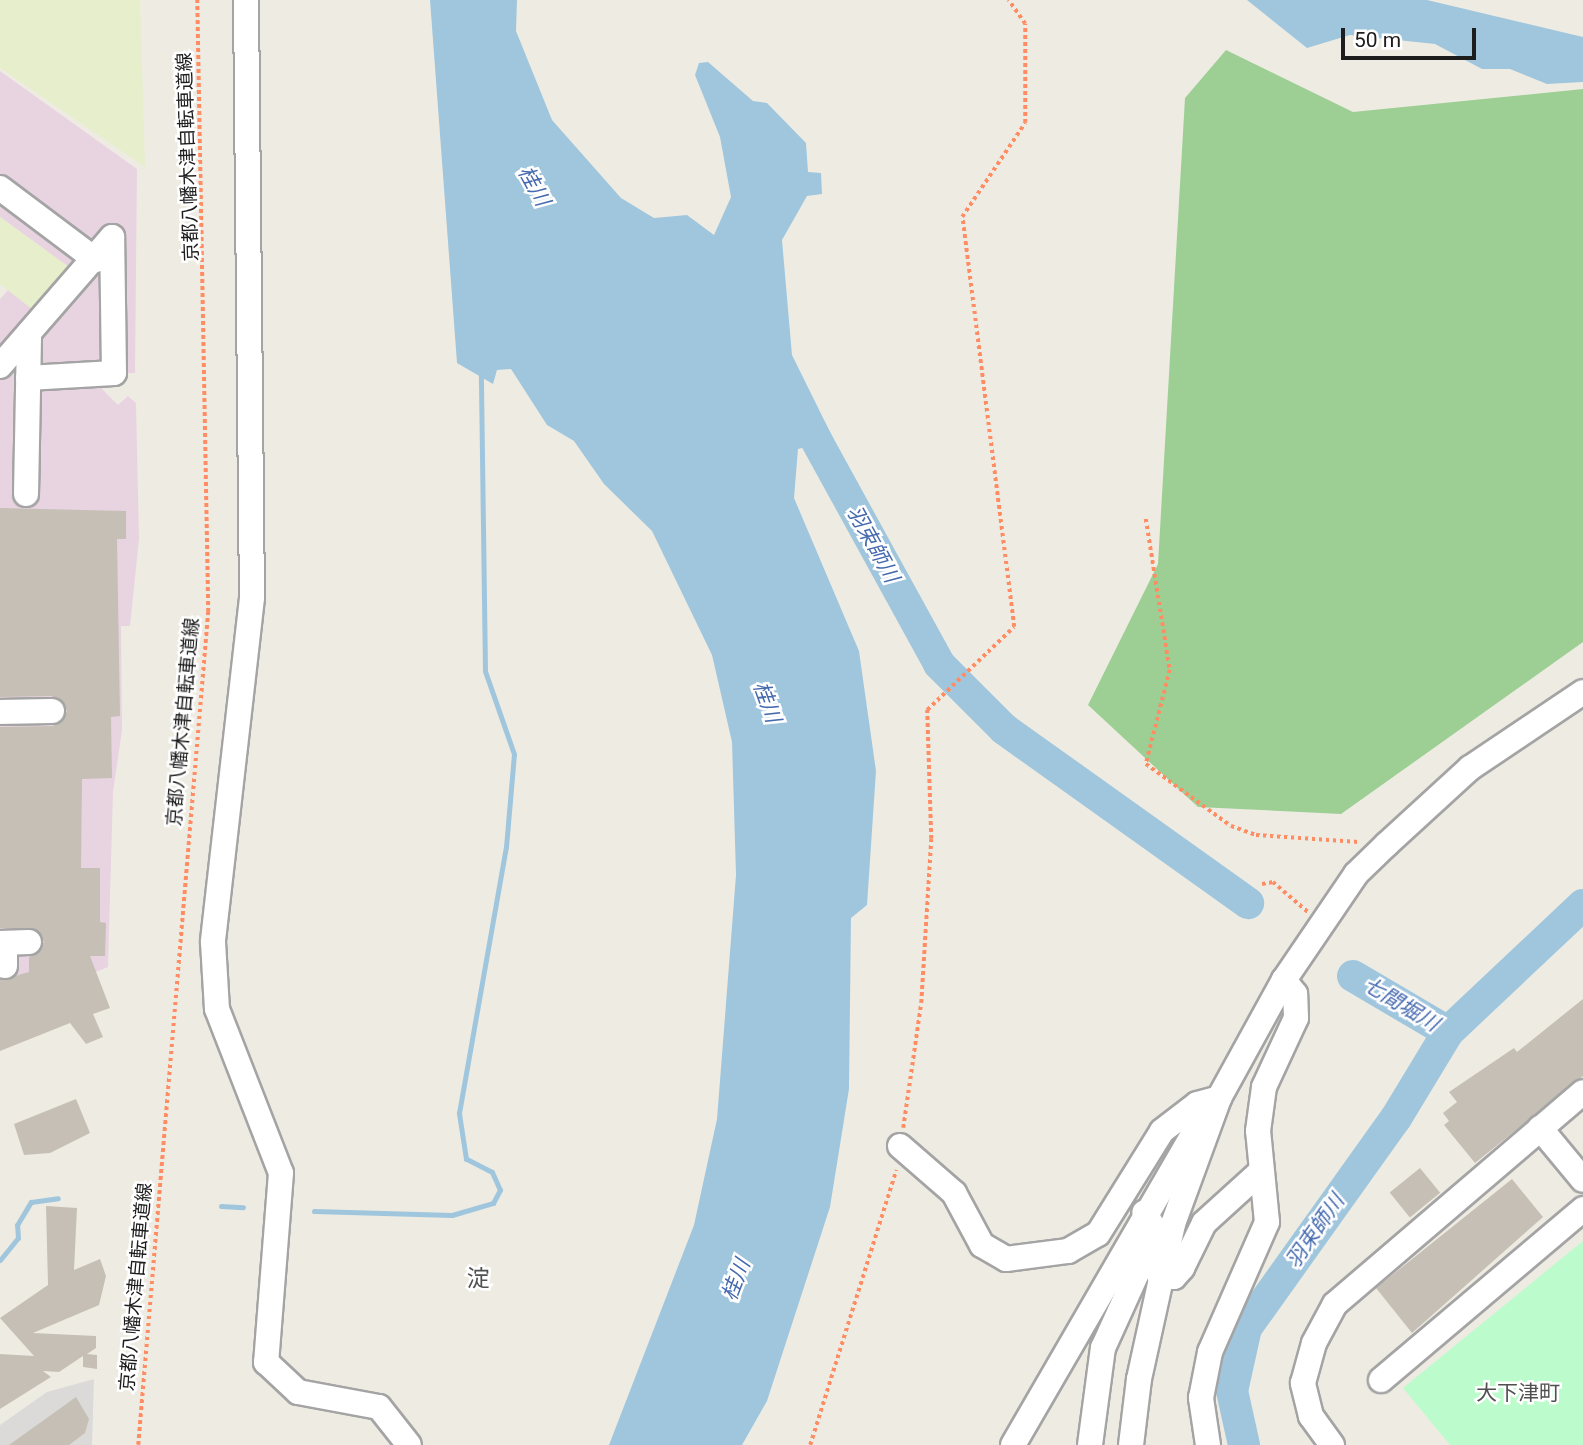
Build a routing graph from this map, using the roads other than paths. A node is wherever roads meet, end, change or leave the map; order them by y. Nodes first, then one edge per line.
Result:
1 (246, 0) edge
2 (0, 188) edge
3 (96, 260) junction
4 (29, 334) junction
5 (0, 366) edge
6 (28, 378) junction
7 (26, 494) dead end
8 (1583, 692) edge
9 (52, 711) dead end
10 (0, 712) edge
11 (1283, 979) junction
12 (1583, 1092) edge
13 (1219, 1098) junction
14 (1540, 1128) junction
15 (900, 1146) road end
16 (1258, 1174) junction
17 (1583, 1180) edge
18 (1583, 1209) edge
19 (1144, 1211) junction
20 (1159, 1275) junction
21 (1381, 1380) dead end
22 (410, 1445) edge
23 (1013, 1445) edge
24 (1090, 1445) edge
25 (1131, 1445) edge
26 (1208, 1445) edge
27 (1332, 1445) edge

1 - 22 street
2 - 3 street
3 - 4 street
3 - 6 street
4 - 5 street
4 - 6 street
6 - 7 street
8 - 11 street
9 - 10 street
11 - 13 street
11 - 16 street
12 - 14 street
13 - 15 street
13 - 19 street
13 - 20 street
14 - 17 street
14 - 27 street
16 - 20 street
16 - 26 street
18 - 21 street
19 - 23 street
19 - 24 street
20 - 25 street

